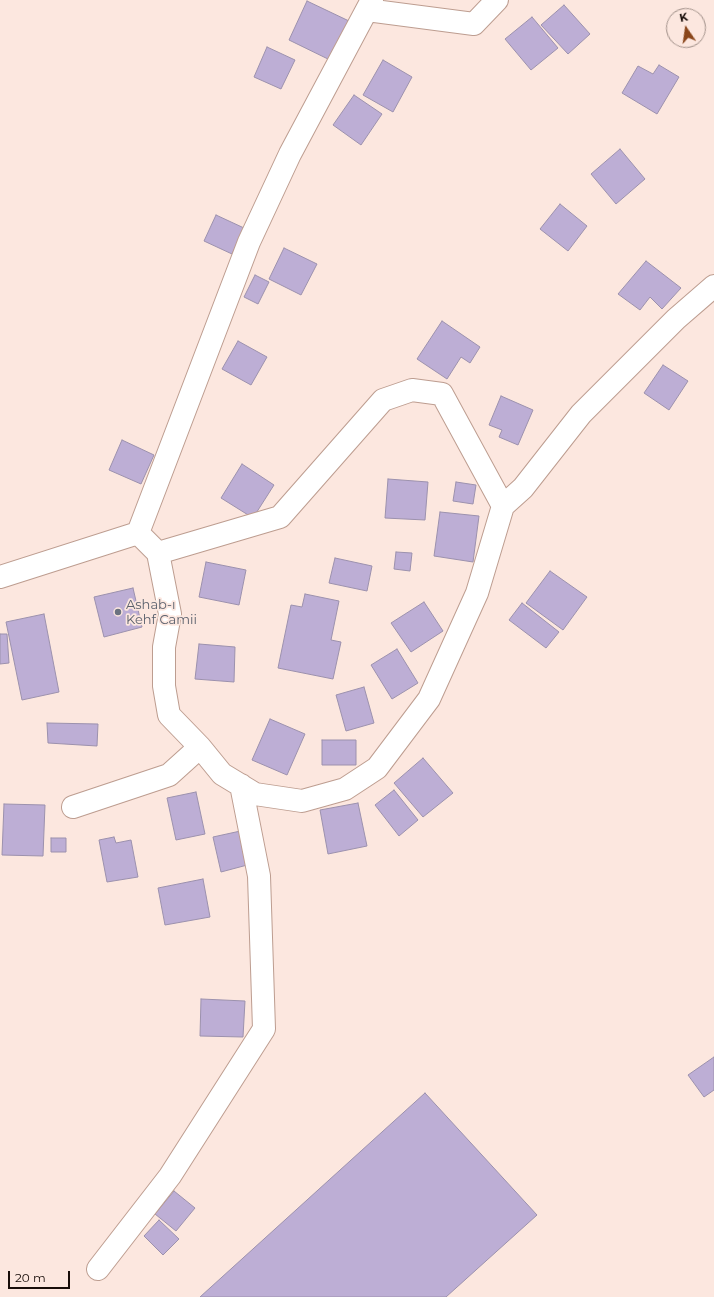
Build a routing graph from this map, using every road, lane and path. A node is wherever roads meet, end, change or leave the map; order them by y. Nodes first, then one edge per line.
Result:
1 (497, 0) edge
2 (370, 5) edge
3 (714, 286) edge
4 (503, 506) junction
5 (138, 533) junction
6 (158, 552) junction
7 (0, 577) edge
8 (200, 747) junction
9 (241, 785) junction
10 (73, 807) dead end
11 (98, 1269) dead end

1 - 2 street
2 - 5 street
3 - 4 street
4 - 6 street
4 - 9 street
5 - 6 street
5 - 7 street
6 - 8 street
8 - 9 street
8 - 10 street
9 - 11 street

